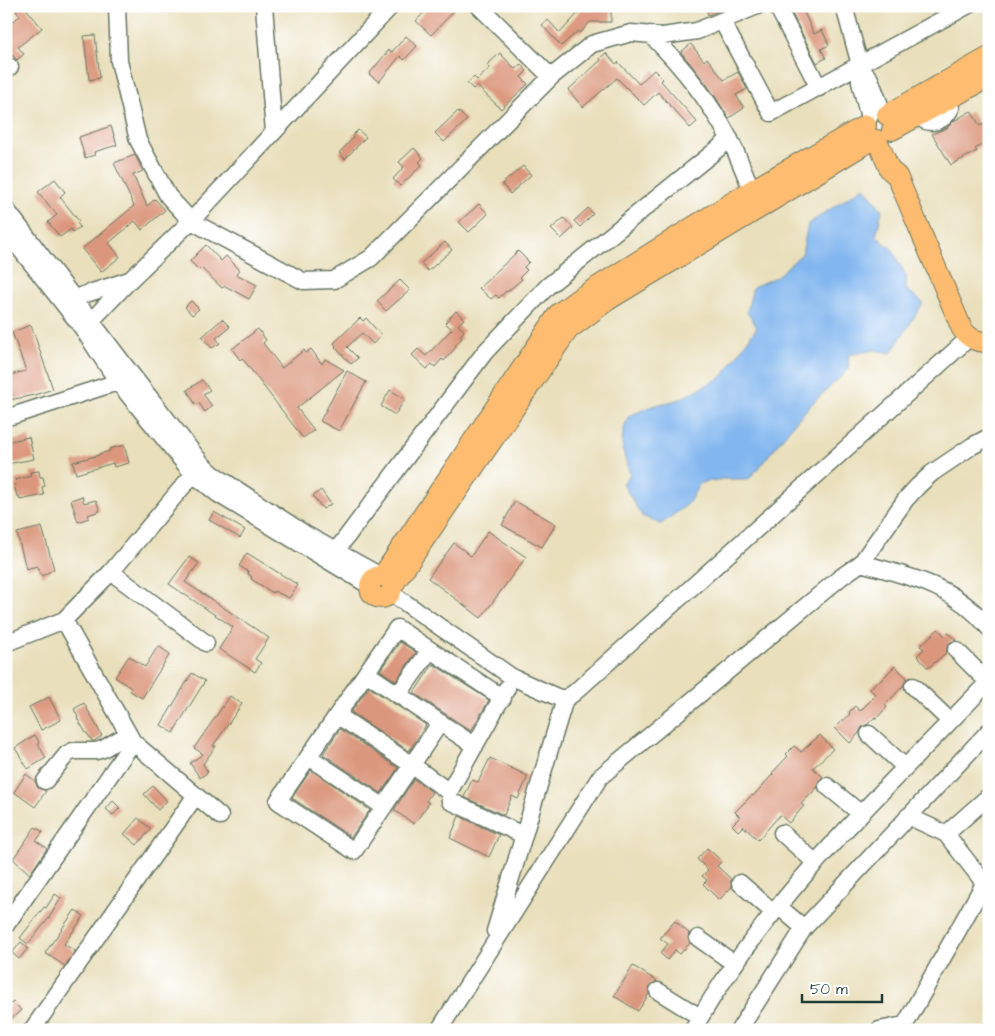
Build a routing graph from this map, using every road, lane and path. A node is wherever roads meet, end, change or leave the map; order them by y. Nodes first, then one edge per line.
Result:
1 (117, 6) edge
2 (264, 6) edge
3 (391, 6) edge
4 (478, 6) edge
5 (757, 6) edge
6 (777, 6) edge
7 (844, 6) edge
8 (967, 6) edge
9 (722, 21) junction
10 (650, 34) junction
11 (989, 58) edge
12 (860, 67) junction
13 (551, 77) junction
14 (989, 77) edge
15 (819, 88) junction
16 (948, 93) junction
17 (880, 127) junction
18 (274, 132) junction
19 (730, 139) junction
20 (757, 199) junction
21 (6, 209) edge
22 (191, 221) junction
23 (6, 231) edge
24 (131, 279) junction
25 (74, 298) junction
26 (91, 321) junction
27 (979, 340) edge
28 (118, 382) junction
29 (12, 416) dead end
30 (989, 437) edge
31 (198, 469) junction
32 (336, 551) junction
33 (861, 563) junction
34 (111, 572) junction
35 (383, 583) junction
36 (64, 620) junction
37 (987, 623) edge
38 (6, 644) edge
39 (206, 644) dead end
40 (430, 650) junction
41 (956, 650) dead end
42 (366, 673) junction
43 (512, 676) junction
44 (988, 681) edge
45 (913, 686) dead end
46 (398, 695) junction
47 (503, 698) junction
48 (565, 699) junction
49 (337, 716) junction
50 (950, 721) junction
51 (440, 723) junction
52 (989, 732) edge
53 (869, 734) dead end
54 (131, 738) junction
55 (475, 746) junction
56 (309, 757) junction
57 (412, 765) junction
58 (905, 767) junction
59 (45, 781) dead end
60 (827, 786) dead end
61 (449, 792) junction
62 (196, 795) junction
63 (989, 796) edge
64 (384, 807) junction
65 (860, 813) junction
66 (220, 816) dead end
67 (908, 816) junction
68 (782, 833) dead end
69 (946, 834) junction
70 (523, 835) junction
71 (816, 863) junction
72 (740, 883) dead end
73 (987, 886) edge
74 (776, 909) junction
75 (6, 925) edge
76 (804, 928) junction
77 (698, 938) dead end
78 (489, 949) junction
79 (735, 964) junction
80 (658, 991) dead end
81 (697, 1024) edge
82 (903, 1027) edge
83 (32, 1030) edge
84 (439, 1030) edge
85 (739, 1030) edge
86 (880, 1030) edge

1 - 22 street
2 - 18 street
3 - 18 street
4 - 13 street
5 - 9 street
6 - 15 street
7 - 12 street
8 - 12 street
9 - 10 street
9 - 15 street
10 - 13 street
10 - 19 street
11 - 16 main road
12 - 15 street
12 - 17 street
13 - 22 street
14 - 16 main road
16 - 17 main road
16 - 17 main road
17 - 20 main road
17 - 27 main road
18 - 22 street
19 - 20 street
19 - 32 street
20 - 35 main road
21 - 25 street
22 - 24 street
23 - 28 street
24 - 25 street
24 - 26 street
25 - 26 street
26 - 31 street
27 - 48 street
28 - 29 street
28 - 31 street
30 - 33 street
31 - 32 street
31 - 34 street
31 - 35 street
32 - 35 street
33 - 37 street
33 - 78 street
34 - 36 street
34 - 39 street
35 - 43 street
36 - 38 street
36 - 54 street
40 - 42 street
40 - 46 street
40 - 47 street
41 - 44 street
42 - 46 street
42 - 49 street
43 - 47 street
43 - 48 street
44 - 50 street
45 - 50 street
46 - 51 street
47 - 55 street
48 - 70 street
49 - 56 street
49 - 57 street
50 - 58 street
51 - 55 street
51 - 57 street
52 - 67 street
53 - 58 street
54 - 59 street
54 - 62 street
54 - 75 street
55 - 61 street
56 - 64 street
56 - 64 street
57 - 61 street
57 - 64 street
58 - 65 street
60 - 65 street
61 - 70 street
62 - 66 street
62 - 83 street
63 - 69 street
65 - 71 street
67 - 69 street
67 - 76 street
68 - 71 street
69 - 73 street
70 - 78 street
71 - 74 street
72 - 74 street
73 - 82 street
74 - 76 street
74 - 79 street
76 - 85 street
77 - 79 street
78 - 84 street
79 - 81 street
80 - 81 street
82 - 86 street

